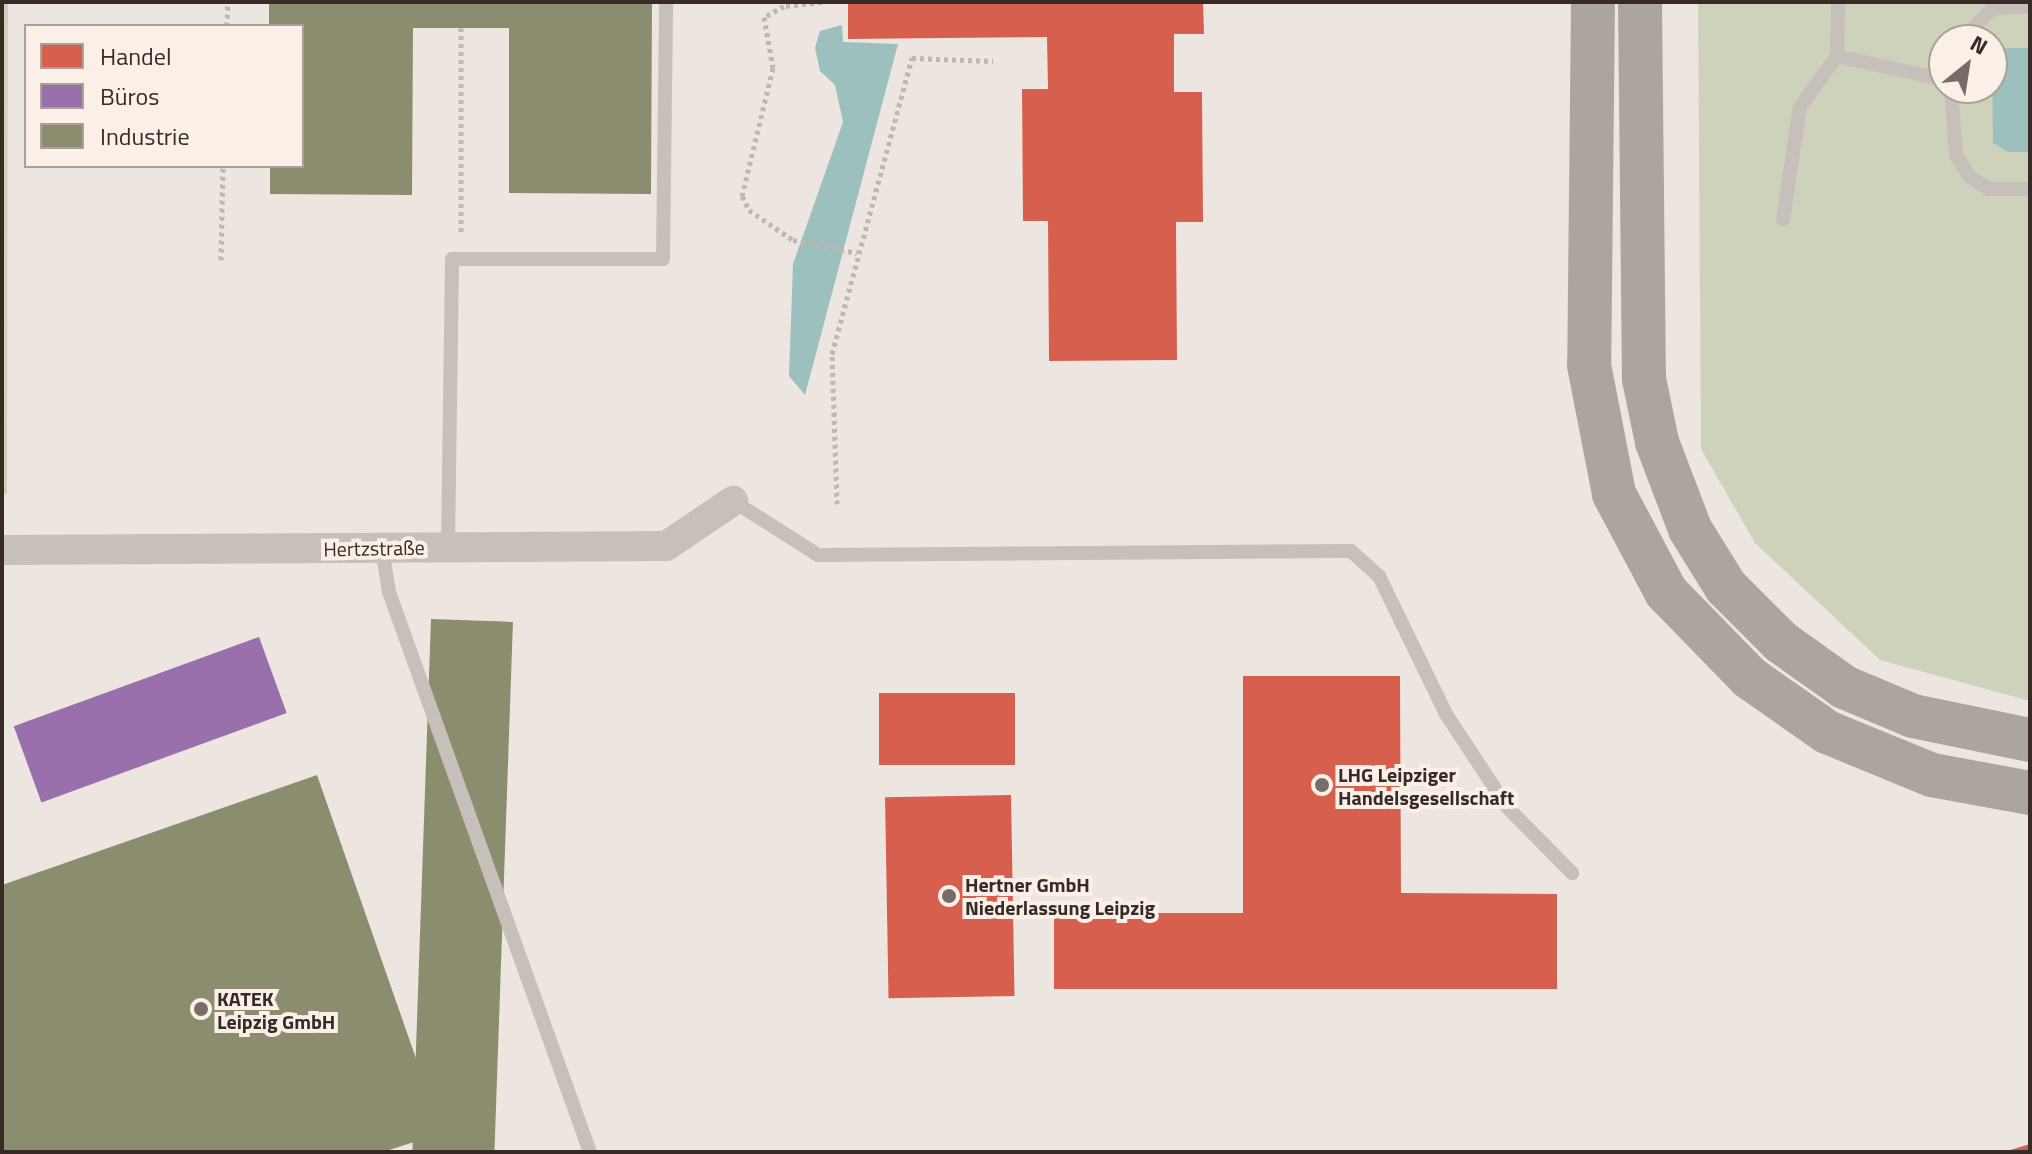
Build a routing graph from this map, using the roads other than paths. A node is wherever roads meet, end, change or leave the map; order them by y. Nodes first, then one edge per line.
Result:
1 (666, 2) edge
2 (1838, 2) edge
3 (2030, 7) edge
4 (1643, 8) edge
5 (1589, 11) edge
6 (1977, 24) edge
7 (1837, 56) junction
8 (1928, 76) edge
9 (1952, 104) edge
10 (2030, 189) edge
11 (1783, 219) dead end
12 (733, 501) joint
13 (448, 547) junction
14 (382, 548) junction
15 (2, 550) edge
16 (2030, 740) edge
17 (2030, 793) edge
18 (1572, 873) dead end
19 (590, 1152) edge

1 - 13 lane
2 - 7 lane
3 - 6 lane
4 - 16 highway
5 - 17 highway
7 - 8 lane
7 - 11 lane
9 - 10 lane
12 - 13 street, Hertzstraße
12 - 18 lane
13 - 14 street, Hertzstraße
14 - 15 street, Hertzstraße
14 - 19 lane

